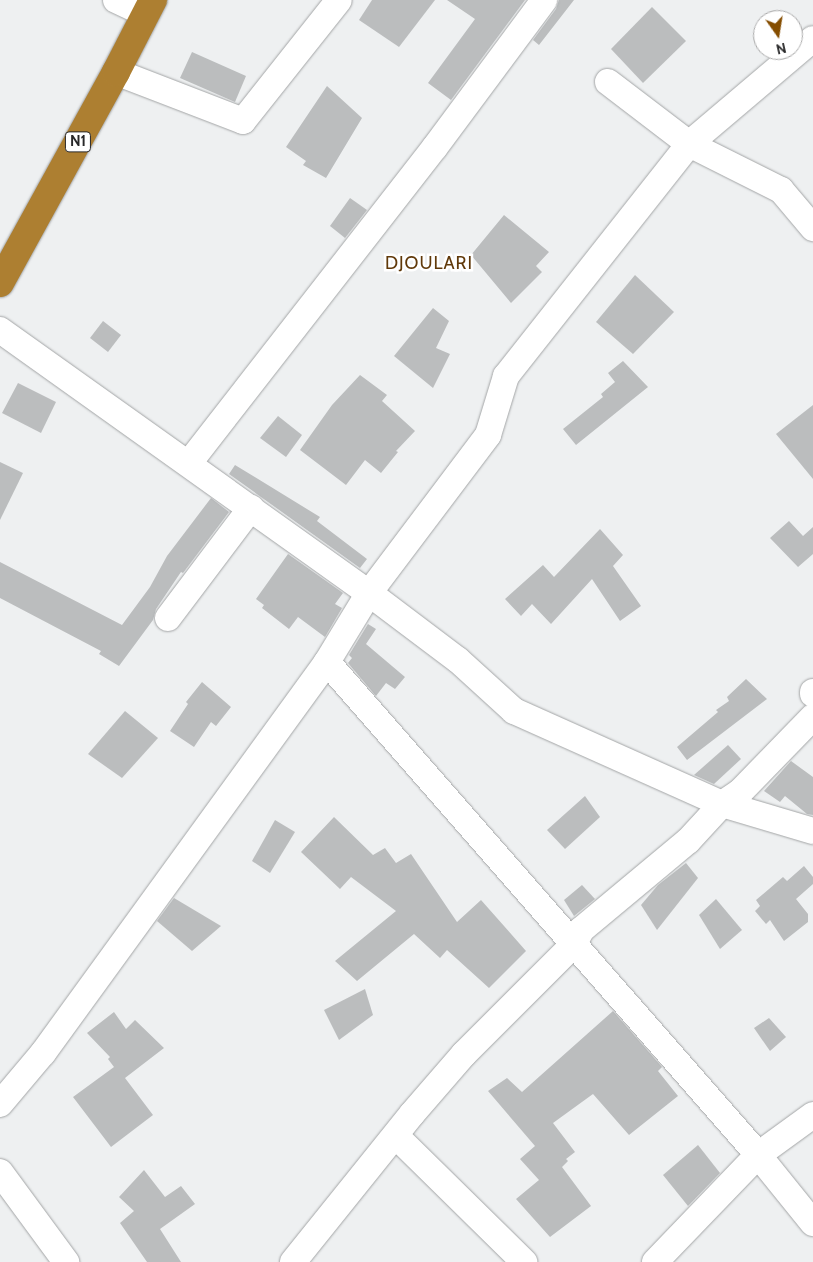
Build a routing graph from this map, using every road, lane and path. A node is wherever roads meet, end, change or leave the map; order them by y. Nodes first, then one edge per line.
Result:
1 (116, 0) edge
2 (339, 0) edge
3 (544, 0) edge
4 (149, 7) edge
5 (813, 39) edge
6 (116, 72) junction
7 (608, 82) dead end
8 (689, 144) junction
9 (810, 216) edge
10 (0, 283) edge
11 (0, 330) edge
12 (189, 463) junction
13 (252, 508) junction
14 (369, 593) junction
15 (168, 618) dead end
16 (327, 662) junction
17 (813, 717) edge
18 (722, 804) junction
19 (813, 831) edge
20 (574, 944) junction
21 (0, 1104) edge
22 (813, 1115) edge
23 (396, 1136) junction
24 (758, 1155) junction
25 (0, 1172) edge
26 (813, 1223) edge
27 (66, 1262) edge
28 (293, 1262) edge
29 (524, 1262) edge
30 (655, 1262) edge

1 - 4 street
2 - 6 street
3 - 12 street
4 - 6 highway, N1
5 - 8 street
6 - 10 highway, N1
7 - 8 street
8 - 9 street
8 - 14 street
11 - 12 street
12 - 13 street
13 - 14 street
13 - 15 street
14 - 16 street
14 - 18 street
16 - 20 street
16 - 21 street
17 - 18 street
18 - 19 street
18 - 20 street
20 - 23 street
20 - 24 street
22 - 24 street
23 - 28 street
23 - 29 street
24 - 26 street
24 - 30 street
25 - 27 street

